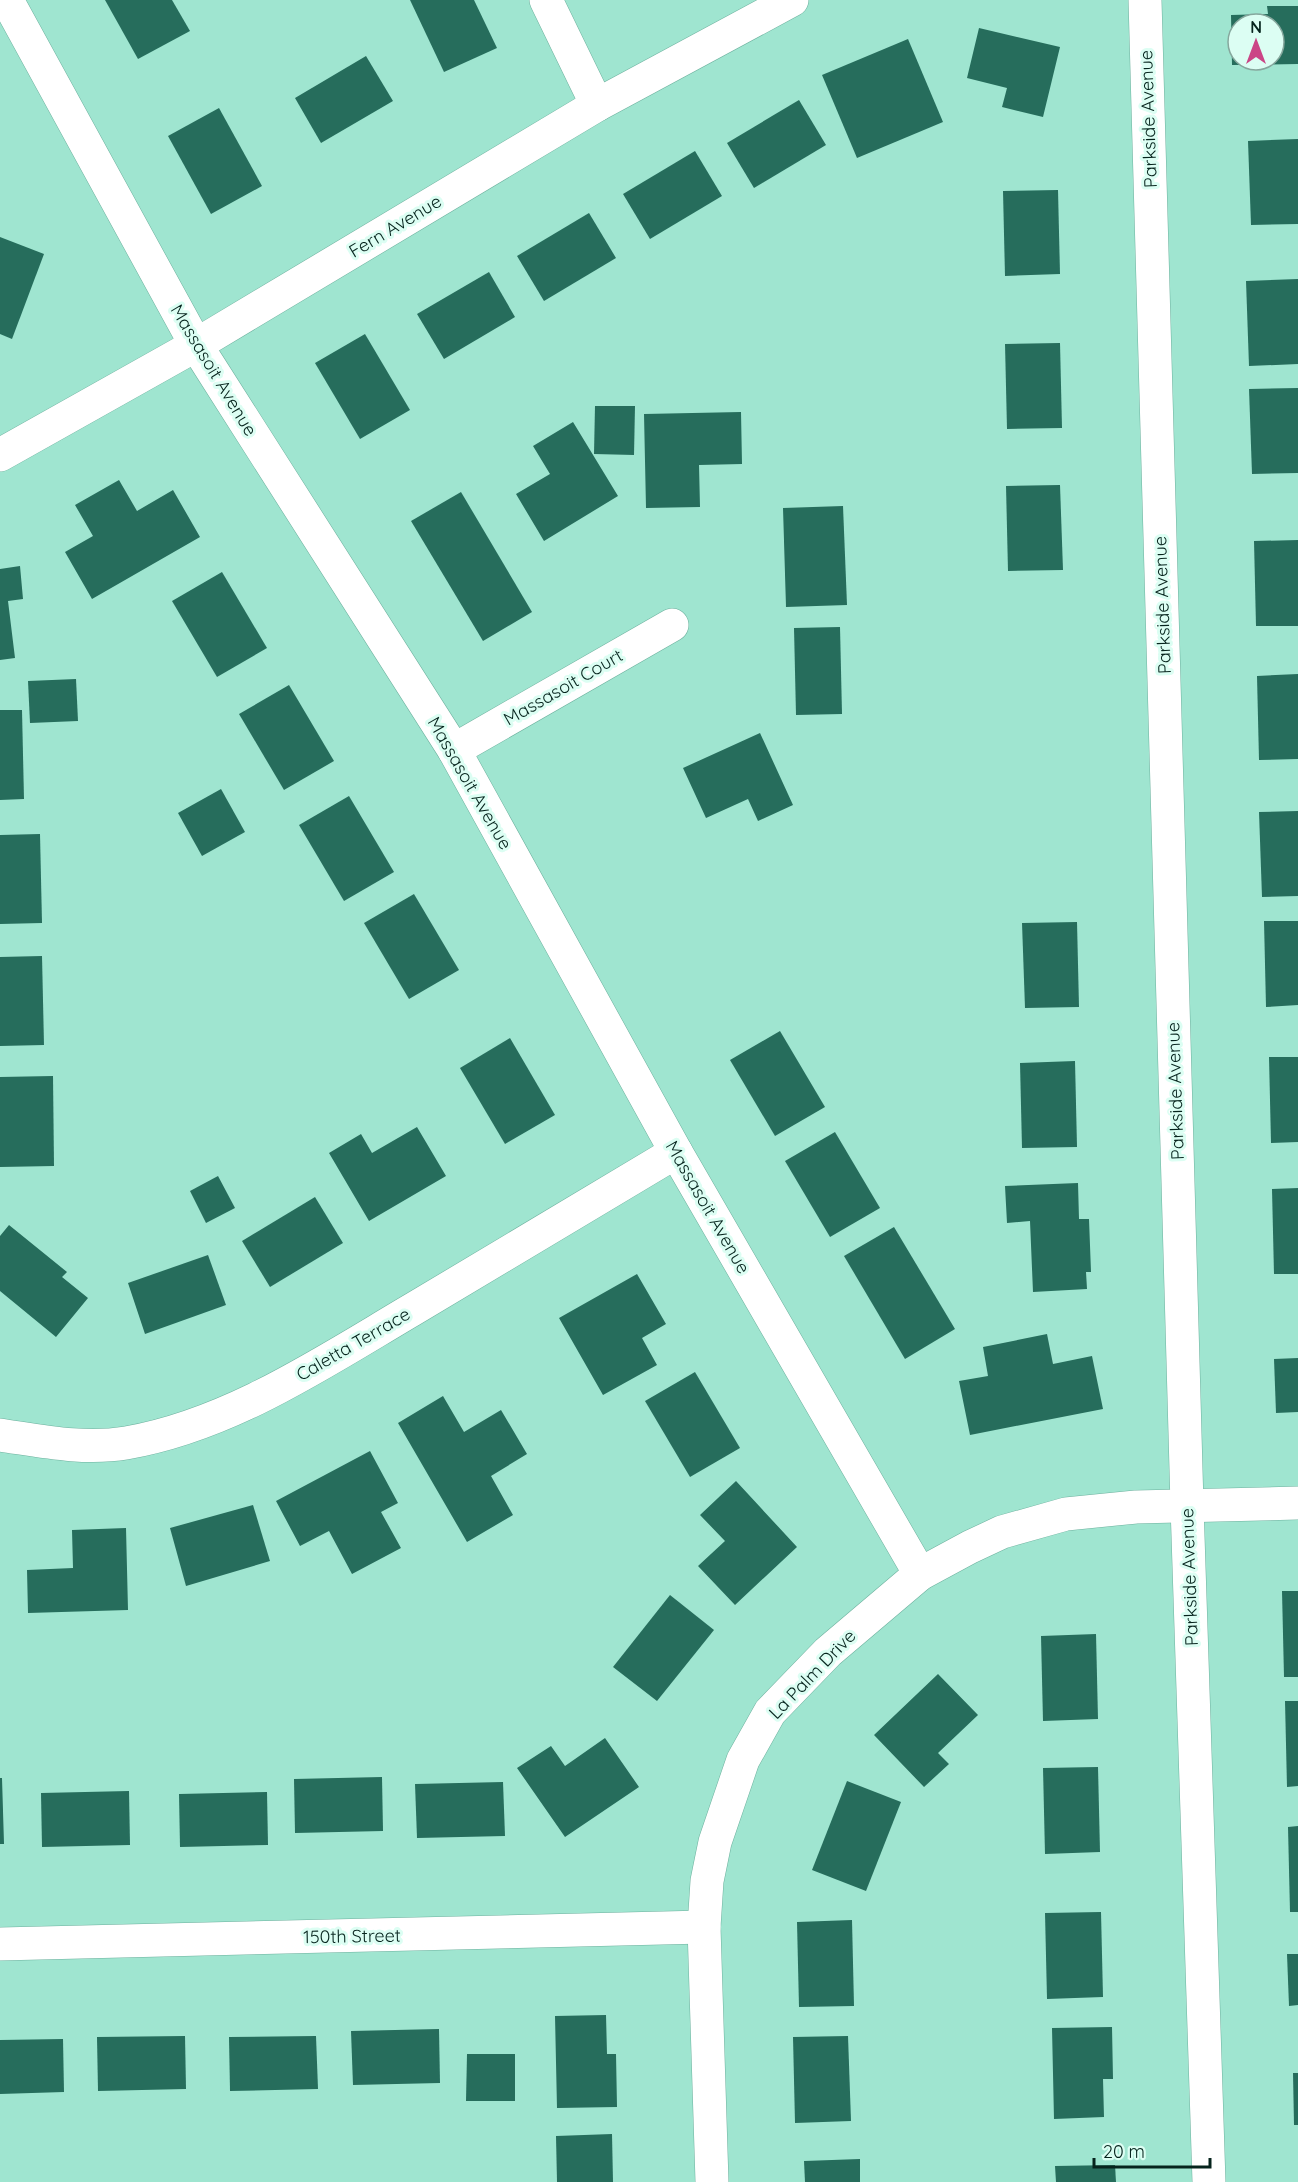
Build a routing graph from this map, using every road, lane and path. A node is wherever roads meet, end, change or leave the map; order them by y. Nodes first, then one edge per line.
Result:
1 (7, 0) edge
2 (546, 0) edge
3 (792, 0) edge
4 (1144, 0) edge
5 (597, 105) junction
6 (196, 345) junction
7 (0, 455) edge
8 (672, 625) dead end
9 (454, 750) junction
10 (676, 1152) junction
11 (0, 1435) edge
12 (1298, 1503) edge
13 (1187, 1505) junction
14 (920, 1574) junction
15 (704, 1927) junction
16 (0, 1944) edge
17 (712, 2182) edge
18 (1209, 2182) edge

1 - 6 street, Massasoit Avenue
2 - 5 street
3 - 5 street, Fern Avenue
4 - 13 street, Parkside Avenue
5 - 6 street, Fern Avenue
6 - 7 street, Fern Avenue
6 - 9 street, Massasoit Avenue
8 - 9 street, Massasoit Court
9 - 10 street, Massasoit Avenue
10 - 11 street, Caletta Terrace
10 - 14 street, Massasoit Avenue
12 - 13 street, La Palm Drive
13 - 14 street, La Palm Drive
13 - 18 street, Parkside Avenue
14 - 15 street, La Palm Drive
15 - 16 street, 150th Street
15 - 17 street, La Palm Drive

